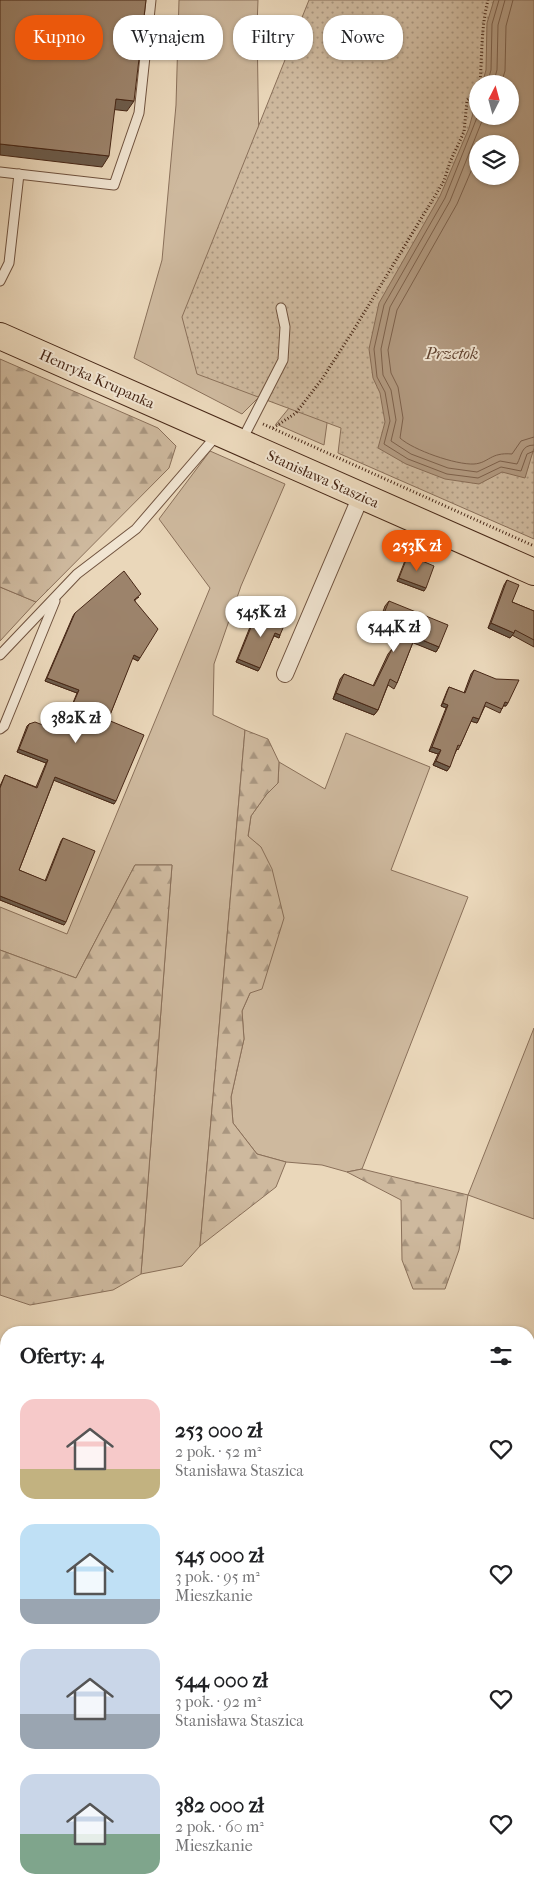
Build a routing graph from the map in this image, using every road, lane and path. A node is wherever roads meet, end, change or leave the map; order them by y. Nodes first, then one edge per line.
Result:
1 (151, 0) edge
2 (488, 0) edge
3 (481, 75) edge
4 (469, 98) edge
5 (0, 172) edge
6 (19, 174) junction
7 (0, 281) edge
8 (281, 308) dead end
9 (0, 336) edge
10 (253, 420) junction
11 (195, 423) joint
12 (273, 428) junction
13 (230, 438) junction
14 (361, 496) junction
15 (534, 546) edge
16 (534, 572) edge
17 (57, 596) junction
18 (0, 655) edge
19 (285, 674) dead end
20 (0, 729) edge

1 - 6 lane
2 - 3 path
4 - 12 path
5 - 6 lane
6 - 7 lane
8 - 10 lane
9 - 11 main road, Henryka Krupanka
10 - 12 path
10 - 13 lane
11 - 13 main road, Stanisława Staszica
12 - 15 path
13 - 14 main road, Stanisława Staszica
13 - 17 lane
14 - 16 main road, Stanisława Staszica
14 - 19 street
17 - 18 lane
17 - 20 lane

